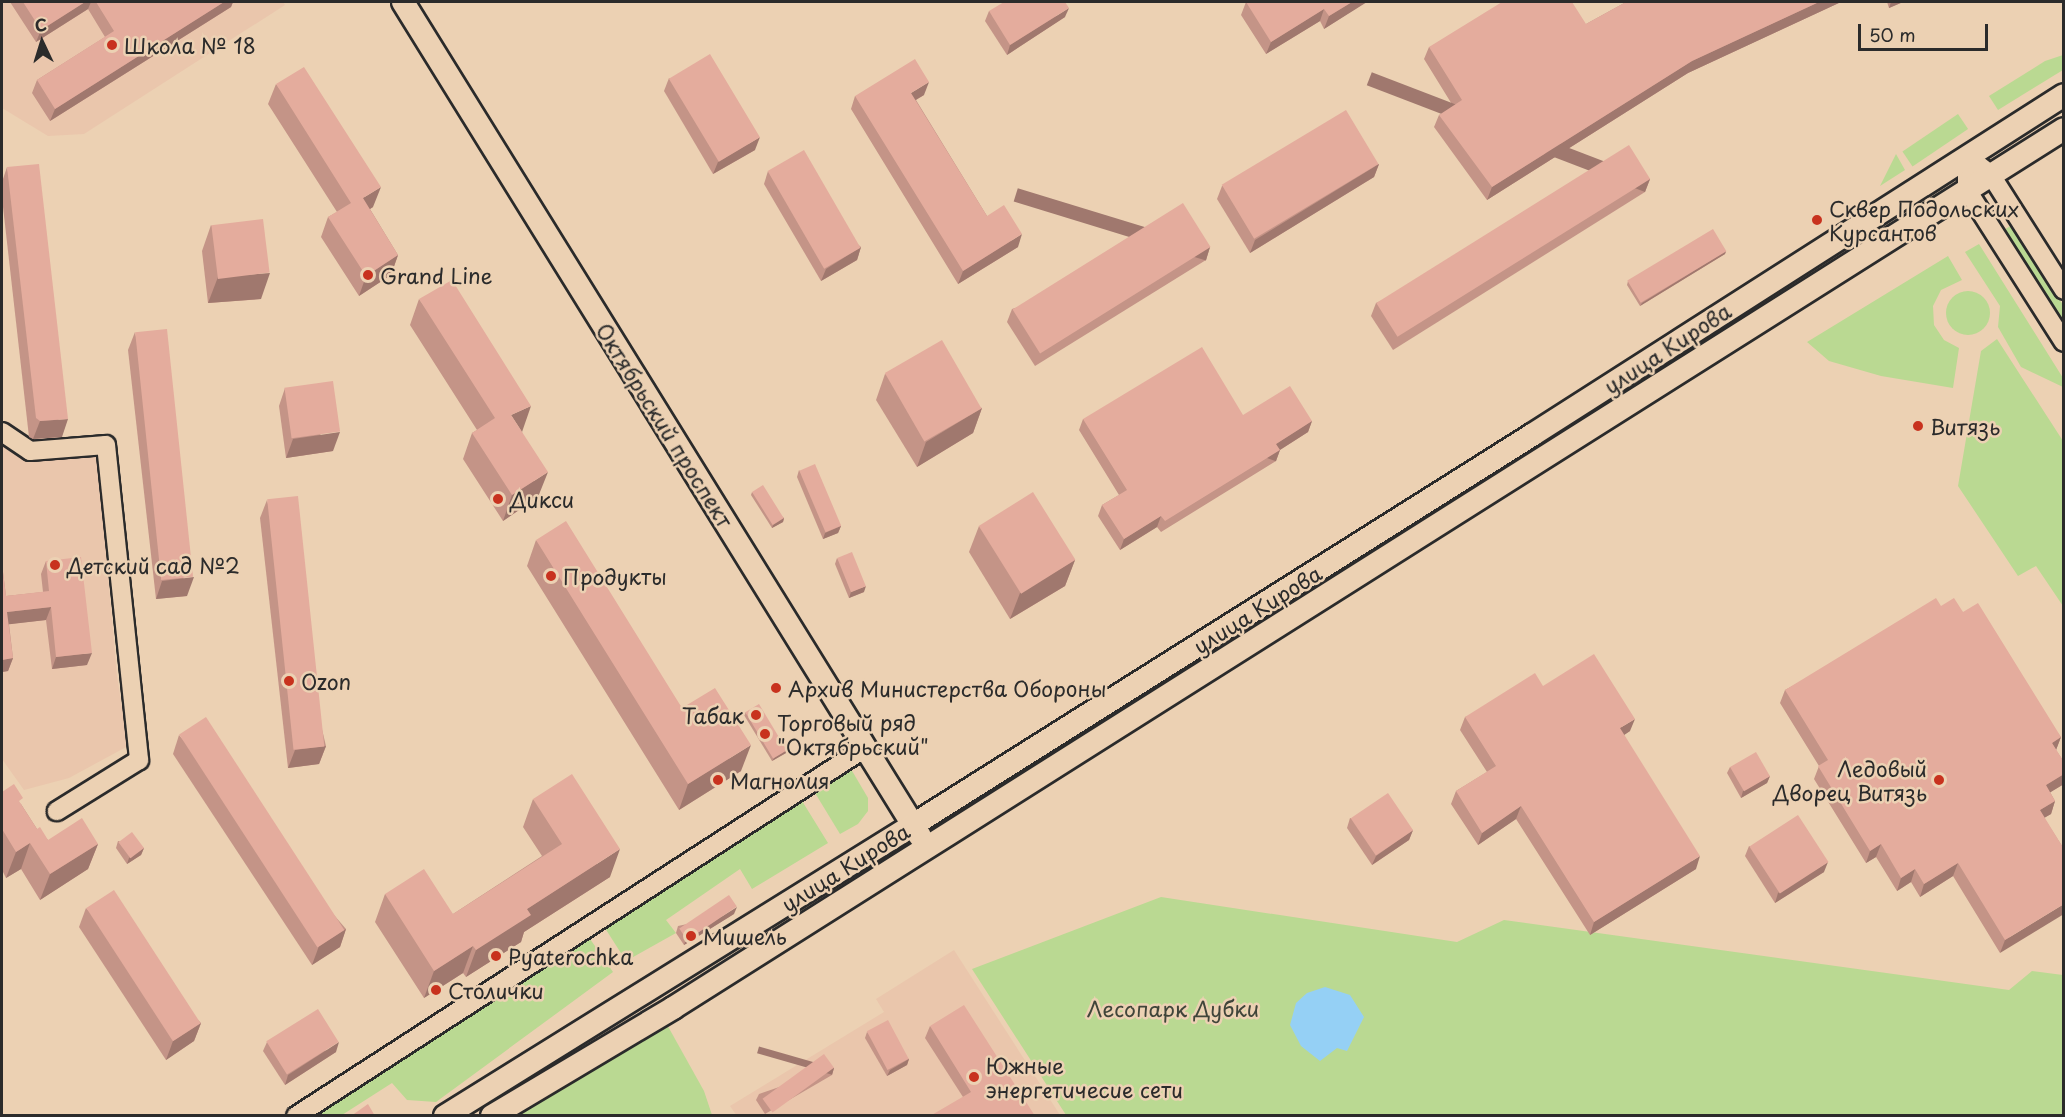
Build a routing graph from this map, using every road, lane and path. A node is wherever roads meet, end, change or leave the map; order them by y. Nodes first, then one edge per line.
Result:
1 (403, 2) edge
2 (2064, 95) edge
3 (2064, 129) edge
4 (1966, 156) junction
5 (1991, 175) junction
6 (1967, 190) junction
7 (2064, 290) edge
8 (2064, 342) edge
9 (2, 432) edge
10 (865, 748) junction
11 (57, 811) dead end
12 (913, 825) junction
13 (927, 848) junction
14 (296, 1116) edge
15 (446, 1116) edge
16 (492, 1116) edge

1 - 10 main road, Октябрьский проспект
2 - 4 main road, улица Кирова
3 - 5 main road, улица Кирова
4 - 5 street
4 - 6 street
4 - 12 main road, улица Кирова
5 - 6 main road, улица Кирова
5 - 7 street
6 - 8 street
6 - 13 main road, улица Кирова
9 - 11 street
10 - 12 main road, Октябрьский проспект
10 - 14 street
12 - 13 main road, Октябрьский проспект
12 - 15 main road, улица Кирова
13 - 16 main road, улица Кирова

